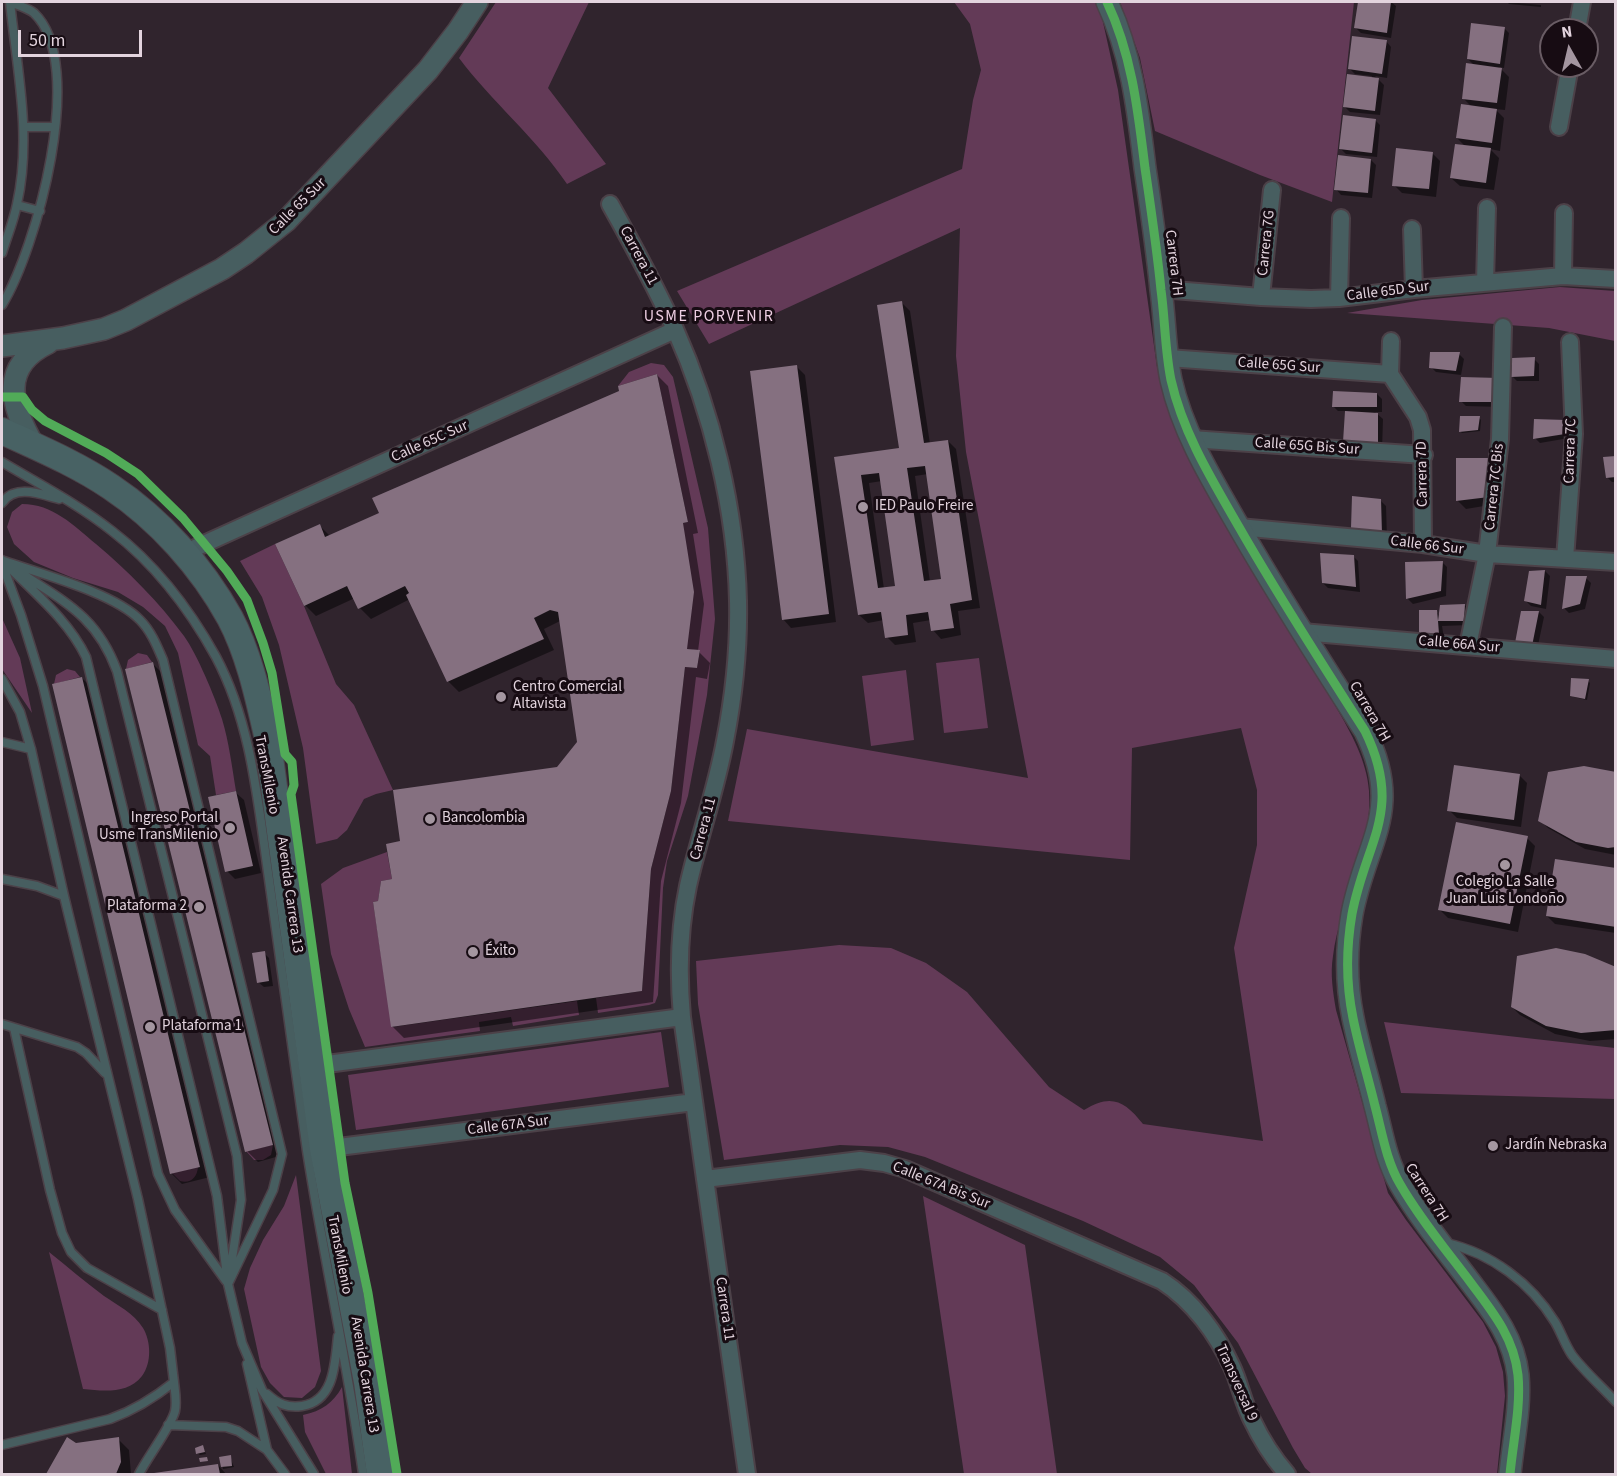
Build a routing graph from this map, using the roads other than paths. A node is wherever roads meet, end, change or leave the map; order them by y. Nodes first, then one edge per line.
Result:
1 (477, 2) edge
2 (1107, 2) edge
3 (1582, 2) edge
4 (1579, 18) edge
5 (1568, 78) edge
6 (24, 127) junction
7 (55, 127) junction
8 (1559, 127) dead end
9 (1272, 190) dead end
10 (610, 204) dead end
11 (17, 205) junction
12 (1487, 208) dead end
13 (40, 211) junction
14 (1564, 213) dead end
15 (1341, 218) dead end
16 (1412, 229) dead end
17 (2, 252) edge
18 (1563, 276) junction
19 (1616, 279) edge
20 (1485, 282) junction
21 (1161, 289) junction
22 (1414, 289) junction
23 (1261, 297) junction
24 (1339, 298) junction
25 (2, 305) edge
26 (1503, 327) dead end
27 (675, 330) junction
28 (63, 338) junction
29 (1391, 341) dead end
30 (1570, 342) dead end
31 (2, 346) edge
32 (1168, 358) junction
33 (1390, 374) junction
34 (2, 430) edge
35 (1191, 439) junction
36 (34, 446) junction
37 (1424, 455) junction
38 (2, 462) edge
39 (2, 502) edge
40 (71, 502) junction
41 (1239, 526) junction
42 (1423, 544) junction
43 (184, 553) junction
44 (1487, 554) junction
45 (1565, 559) junction
46 (2, 561) edge
47 (1616, 562) edge
48 (1302, 632) junction
49 (1468, 646) junction
50 (1616, 659) edge
51 (2, 679) edge
52 (2, 742) edge
53 (31, 749) junction
54 (2, 879) edge
55 (64, 896) junction
56 (682, 1017) junction
57 (2, 1024) edge
58 (14, 1028) junction
59 (312, 1066) junction
60 (107, 1076) junction
61 (694, 1102) junction
62 (323, 1149) junction
63 (705, 1179) junction
64 (1440, 1241) junction
65 (347, 1275) junction
66 (1162, 1281) joint
67 (228, 1284) junction
68 (162, 1310) junction
69 (339, 1328) junction
70 (242, 1343) junction
71 (174, 1382) junction
72 (262, 1390) junction
73 (1616, 1402) edge
74 (168, 1425) junction
75 (2, 1445) edge
76 (267, 1450) junction
77 (1283, 1469) edge
78 (139, 1474) edge
79 (285, 1474) edge
80 (314, 1474) edge
81 (363, 1474) edge
82 (380, 1474) edge
83 (747, 1474) edge
84 (1510, 1474) edge

1 - 28 street, Calle 65 Sur
2 - 21 street, Carrera 7H
3 - 4 street
5 - 8 street
6 - 7 lane
6 - 7 lane
6 - 11 lane
7 - 13 lane
9 - 23 street, Carrera 7G
10 - 27 street, Carrera 11
11 - 13 lane
11 - 17 lane
12 - 20 street
13 - 25 lane
14 - 18 street
15 - 24 street
16 - 22 street
18 - 19 street, Calle 65D Sur
18 - 20 street, Calle 65D Sur
20 - 22 street, Calle 65D Sur
21 - 23 street, Calle 65D Sur
21 - 32 street, Carrera 7H
22 - 24 street, Calle 65D Sur
23 - 24 street, Calle 65D Sur
26 - 44 street, Carrera 7C Bis
27 - 43 street, Calle 65C Sur
27 - 56 street, Carrera 11
28 - 31 street, Calle 65 Sur
28 - 36 street, Calle 65 Sur
29 - 33 street
30 - 45 street, Carrera 7C
32 - 33 street, Calle 65G Sur
32 - 35 street, Carrera 7H
33 - 37 street, Carrera 7D
34 - 36 main road, Avenida Carrera 13
35 - 37 street, Calle 65G Bis Sur
35 - 41 street, Carrera 7H
36 - 43 main road, Avenida Carrera 13
37 - 42 street, Carrera 7D
38 - 40 lane, TransMilenio
39 - 40 lane, TransMilenio
40 - 69 lane, TransMilenio
41 - 42 street, Calle 66 Sur
41 - 48 street, Carrera 7H
42 - 44 street, Calle 66 Sur
43 - 59 main road, Avenida Carrera 13
44 - 45 street, Calle 66 Sur
44 - 49 street, Carrera 7C Bis
45 - 47 street, Calle 66 Sur
46 - 67 lane
46 - 67 lane
46 - 67 lane
46 - 67 lane
48 - 49 street, Calle 66A Sur
48 - 64 street, Carrera 7H
49 - 50 street, Calle 66A Sur
51 - 53 lane
52 - 53 lane
53 - 55 lane
54 - 55 lane
55 - 60 lane
56 - 59 street
56 - 61 street, Carrera 11
57 - 58 lane
58 - 60 lane
58 - 68 lane
59 - 62 main road, Avenida Carrera 13
60 - 68 lane
61 - 62 street, Calle 67A Sur
61 - 63 street, Carrera 11
62 - 65 main road, Avenida Carrera 13
63 - 66 street, Calle 67A Bis Sur
63 - 83 street, Carrera 11
64 - 73 lane
64 - 84 street, Carrera 7H
65 - 69 lane, TransMilenio
65 - 82 main road, Avenida Carrera 13
66 - 77 street, Transversal 9
67 - 70 lane
68 - 71 lane
69 - 72 lane, TransMilenio
69 - 81 lane, TransMilenio
70 - 72 lane
70 - 76 lane
71 - 74 lane
71 - 75 lane
72 - 80 lane
74 - 76 lane
74 - 78 lane
76 - 79 lane

